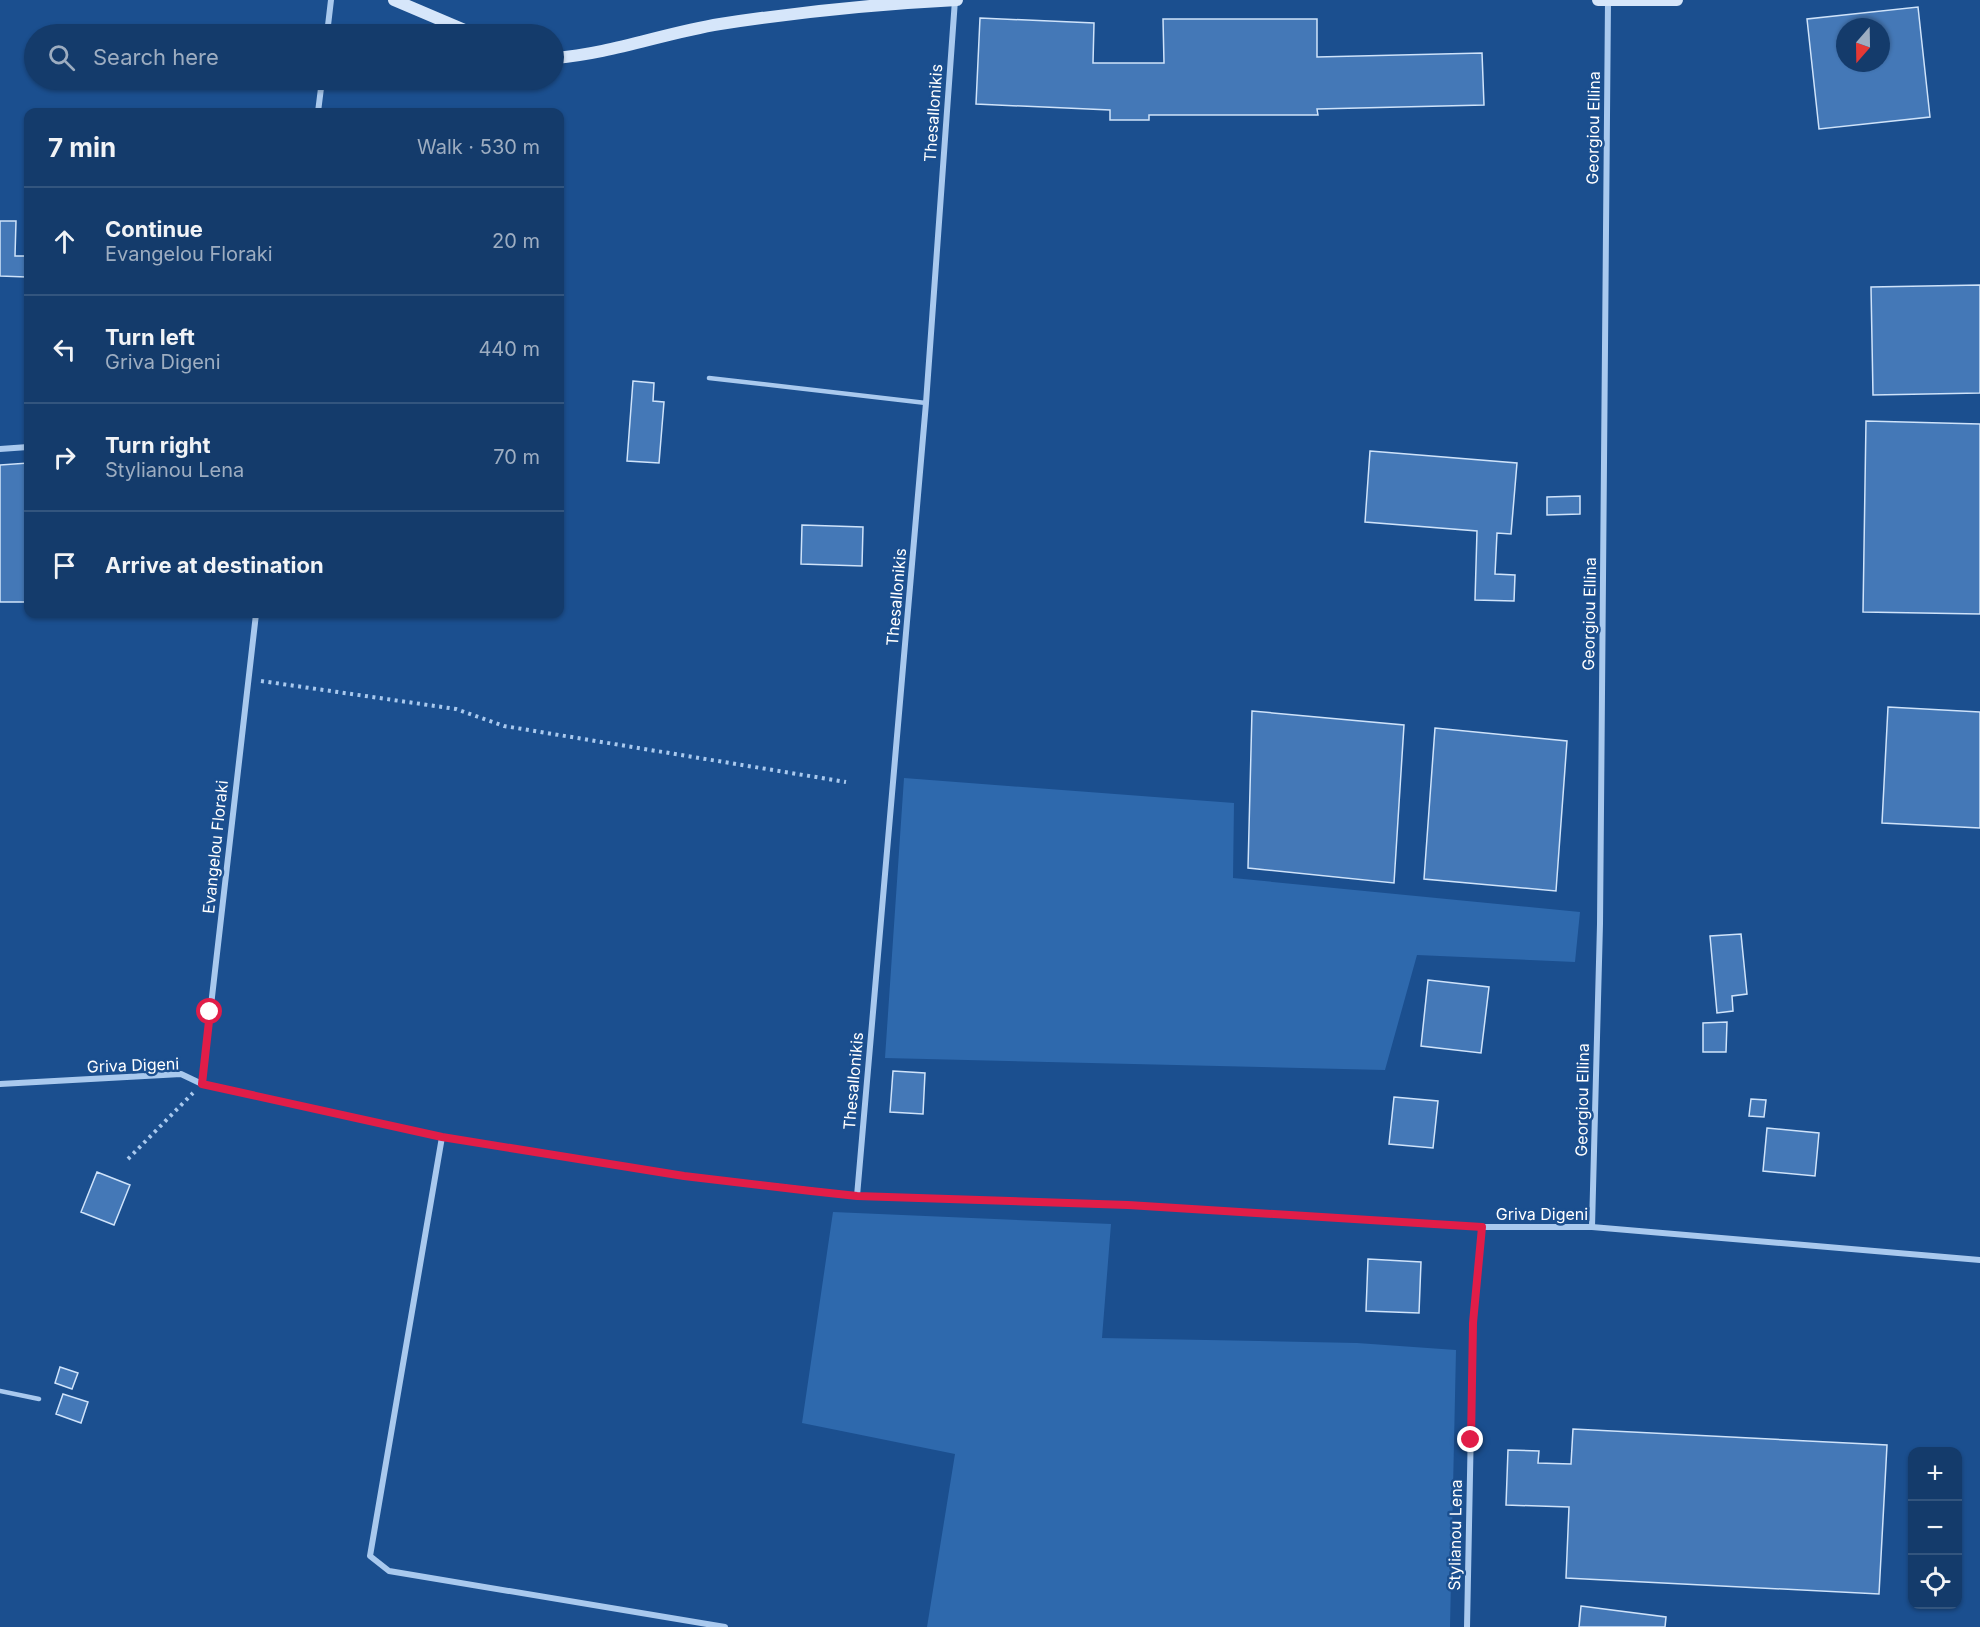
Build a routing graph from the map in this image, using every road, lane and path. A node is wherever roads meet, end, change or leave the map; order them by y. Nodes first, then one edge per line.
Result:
1 (331, 0) edge
2 (394, 0) edge
3 (956, 0) edge
4 (1603, 0) edge
5 (1677, 0) edge
6 (328, 24) edge
7 (450, 24) edge
8 (564, 57) edge
9 (321, 90) edge
10 (318, 108) edge
11 (709, 378) dead end
12 (926, 403) junction
13 (24, 447) edge
14 (0, 449) edge
15 (256, 618) edge
16 (248, 679) junction
17 (846, 782) dead end
18 (0, 1084) edge
19 (202, 1084) junction
20 (442, 1137) junction
21 (128, 1159) dead end
22 (857, 1196) junction
23 (1482, 1227) junction
24 (1592, 1227) junction
25 (1980, 1260) edge
26 (0, 1391) edge
27 (39, 1399) dead end
28 (725, 1627) edge
29 (1467, 1627) edge

1 - 6 street
2 - 7 street
3 - 8 street
3 - 12 street, Thesallonikis
4 - 5 street
4 - 24 street, Georgiou Ellina
9 - 10 street
11 - 12 lane
12 - 22 street, Thesallonikis
13 - 14 street
15 - 16 street, Evangelou Floraki
16 - 17 path
16 - 19 street, Evangelou Floraki
18 - 19 street, Griva Digeni
19 - 20 street, Griva Digeni
19 - 21 path
20 - 22 street, Griva Digeni
20 - 28 street
22 - 23 street, Griva Digeni
23 - 24 street, Griva Digeni
23 - 29 street, Stylianou Lena
24 - 25 street, Griva Digeni
26 - 27 lane

